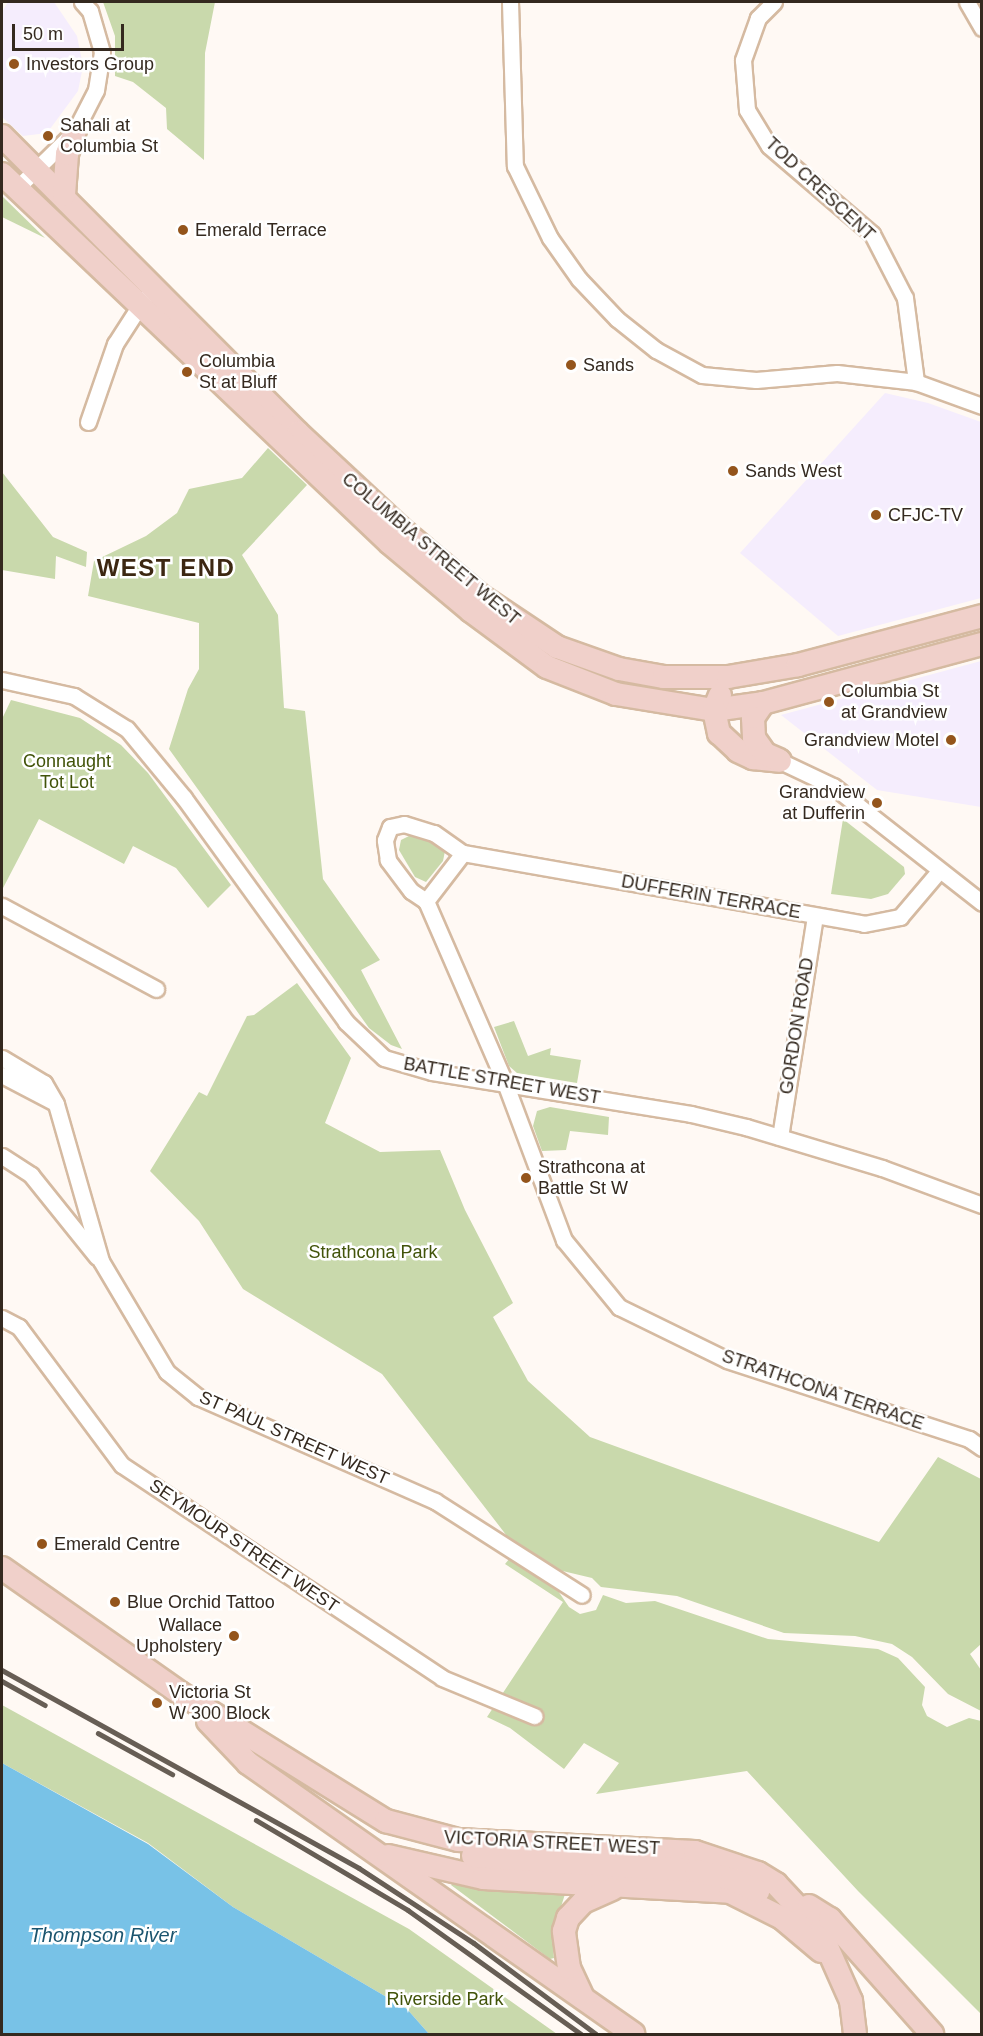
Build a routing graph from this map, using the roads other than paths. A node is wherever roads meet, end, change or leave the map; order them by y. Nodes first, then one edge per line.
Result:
1 (82, 2) edge
2 (510, 2) edge
3 (774, 2) edge
4 (967, 2) edge
5 (981, 28) edge
6 (75, 131) junction
7 (2, 136) edge
8 (37, 170) junction
9 (9, 181) edge
10 (64, 195) junction
11 (152, 286) junction
12 (139, 306) junction
13 (915, 382) junction
14 (981, 406) edge
15 (88, 422) dead end
16 (981, 616) edge
17 (981, 644) edge
18 (728, 677) junction
19 (2, 680) edge
20 (764, 703) junction
21 (714, 710) junction
22 (780, 761) junction
23 (390, 827) joint
24 (463, 853) junction
25 (939, 871) junction
26 (426, 902) junction
27 (981, 903) edge
28 (2, 906) edge
29 (815, 916) junction
30 (156, 989) dead end
31 (2, 1058) edge
32 (2, 1075) edge
33 (505, 1083) junction
34 (56, 1104) junction
35 (780, 1137) junction
36 (2, 1156) edge
37 (981, 1205) edge
38 (101, 1261) junction
39 (2, 1318) edge
40 (981, 1448) edge
41 (2, 1568) edge
42 (582, 1595) dead end
43 (180, 1693) junction
44 (200, 1712) junction
45 (534, 1716) dead end
46 (375, 1852) junction
47 (776, 1884) junction
48 (619, 1887) junction
49 (821, 1951) junction
50 (838, 1970) junction
51 (584, 1999) junction
52 (855, 2033) edge
53 (633, 2034) edge
54 (932, 2034) edge

1 - 6 street
2 - 13 street
3 - 13 street, TOD CRESCENT
4 - 5 street
6 - 8 street
6 - 10 main road
7 - 8 main road, COLUMBIA STREET WEST
8 - 9 street
8 - 10 main road, COLUMBIA STREET WEST
9 - 12 main road, COLUMBIA STREET WEST
10 - 11 main road, COLUMBIA STREET WEST
11 - 12 street
11 - 18 main road, COLUMBIA STREET WEST
12 - 15 street
12 - 21 main road, COLUMBIA STREET WEST
13 - 14 street
16 - 18 main road, COLUMBIA STREET WEST
17 - 20 main road, COLUMBIA STREET WEST
18 - 21 main road
19 - 33 street, BATTLE STREET WEST
20 - 21 main road, COLUMBIA STREET WEST
20 - 22 main road
21 - 22 main road
22 - 25 street
23 - 24 street, DUFFERIN TERRACE
23 - 26 street, STRATHCONA TERRACE
24 - 26 street
24 - 29 street, DUFFERIN TERRACE
25 - 27 street
25 - 29 street, DUFFERIN TERRACE
26 - 33 street, STRATHCONA TERRACE
28 - 30 street
29 - 35 street, GORDON ROAD
31 - 34 street, ST PAUL STREET WEST
32 - 34 street
33 - 35 street, BATTLE STREET WEST
33 - 40 street, STRATHCONA TERRACE
34 - 38 street, ST PAUL STREET WEST
35 - 37 street, BATTLE STREET WEST
36 - 38 street
38 - 42 street, ST PAUL STREET WEST
39 - 45 street, SEYMOUR STREET WEST
41 - 43 main road, VICTORIA STREET WEST
43 - 44 main road, VICTORIA STREET WEST
43 - 47 main road, VICTORIA STREET WEST
44 - 46 main road, VICTORIA STREET WEST
44 - 49 main road
46 - 48 main road
46 - 51 main road, VICTORIA STREET WEST
47 - 50 main road, VICTORIA STREET WEST
47 - 54 main road, VICTORIA STREET WEST
48 - 49 main road
48 - 51 main road
49 - 50 main road
50 - 52 main road, VICTORIA STREET WEST
51 - 53 main road, VICTORIA STREET WEST

